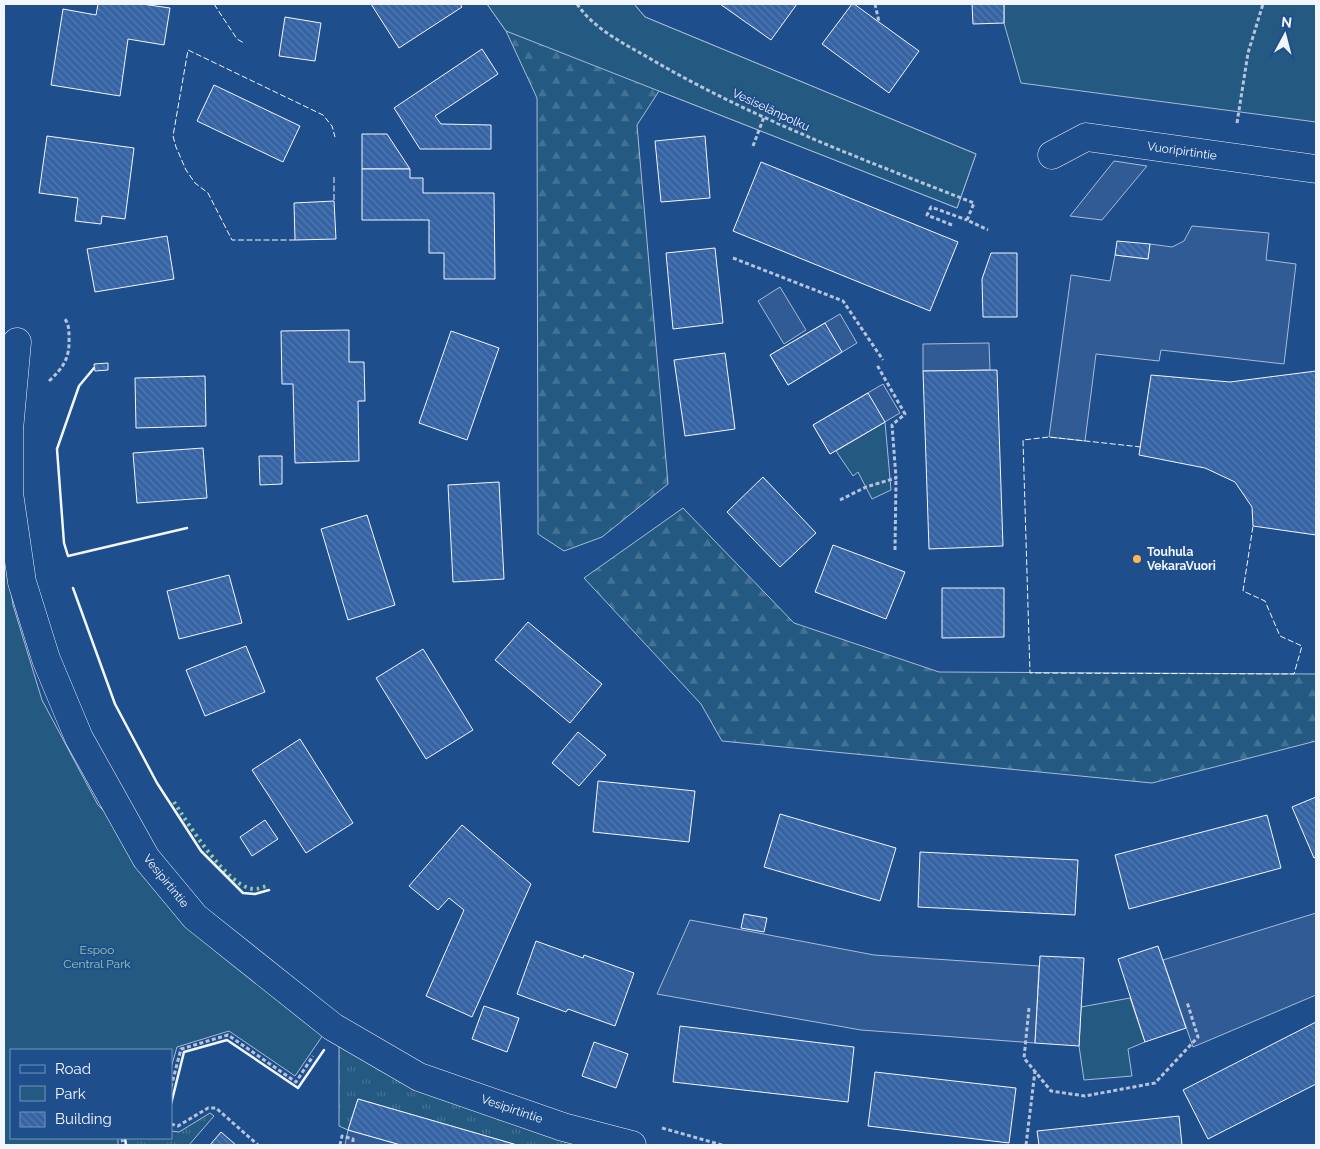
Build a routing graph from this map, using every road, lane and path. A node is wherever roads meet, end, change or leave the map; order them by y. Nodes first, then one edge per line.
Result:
1 (577, 4) edge
2 (875, 4) edge
3 (1263, 4) edge
4 (879, 22) dead end
5 (764, 117) junction
6 (1237, 125) dead end
7 (753, 146) dead end
8 (1052, 155) dead end
9 (1316, 170) edge
10 (967, 220) junction
11 (952, 225) dead end
12 (988, 230) dead end
13 (733, 258) dead end
14 (65, 319) dead end
15 (17, 342) dead end
16 (883, 360) dead end
17 (877, 365) dead end
18 (47, 384) dead end
19 (896, 478) junction
20 (840, 500) dead end
21 (895, 550) dead end
22 (1187, 1002) dead end
23 (1029, 1008) dead end
24 (333, 1027) junction
25 (1035, 1071) junction
26 (172, 1083) edge
27 (172, 1124) edge
28 (656, 1126) dead end
29 (258, 1145) edge
30 (340, 1145) edge
31 (354, 1145) edge
32 (632, 1145) edge
33 (722, 1145) edge
34 (1026, 1145) edge

1 - 5 path, Vesiselänpolku
2 - 4 path
3 - 6 path
5 - 7 path
5 - 10 path, Vesiselänpolku
8 - 9 street, Vuoripirtintie
10 - 11 path
10 - 12 path
13 - 16 path
14 - 18 path
15 - 24 street, Vesipirtintie
17 - 19 path
19 - 20 path
19 - 21 path
22 - 25 path
23 - 25 path
24 - 26 path
24 - 32 street, Vesipirtintie
25 - 34 path
27 - 29 path
28 - 33 path
30 - 31 path

